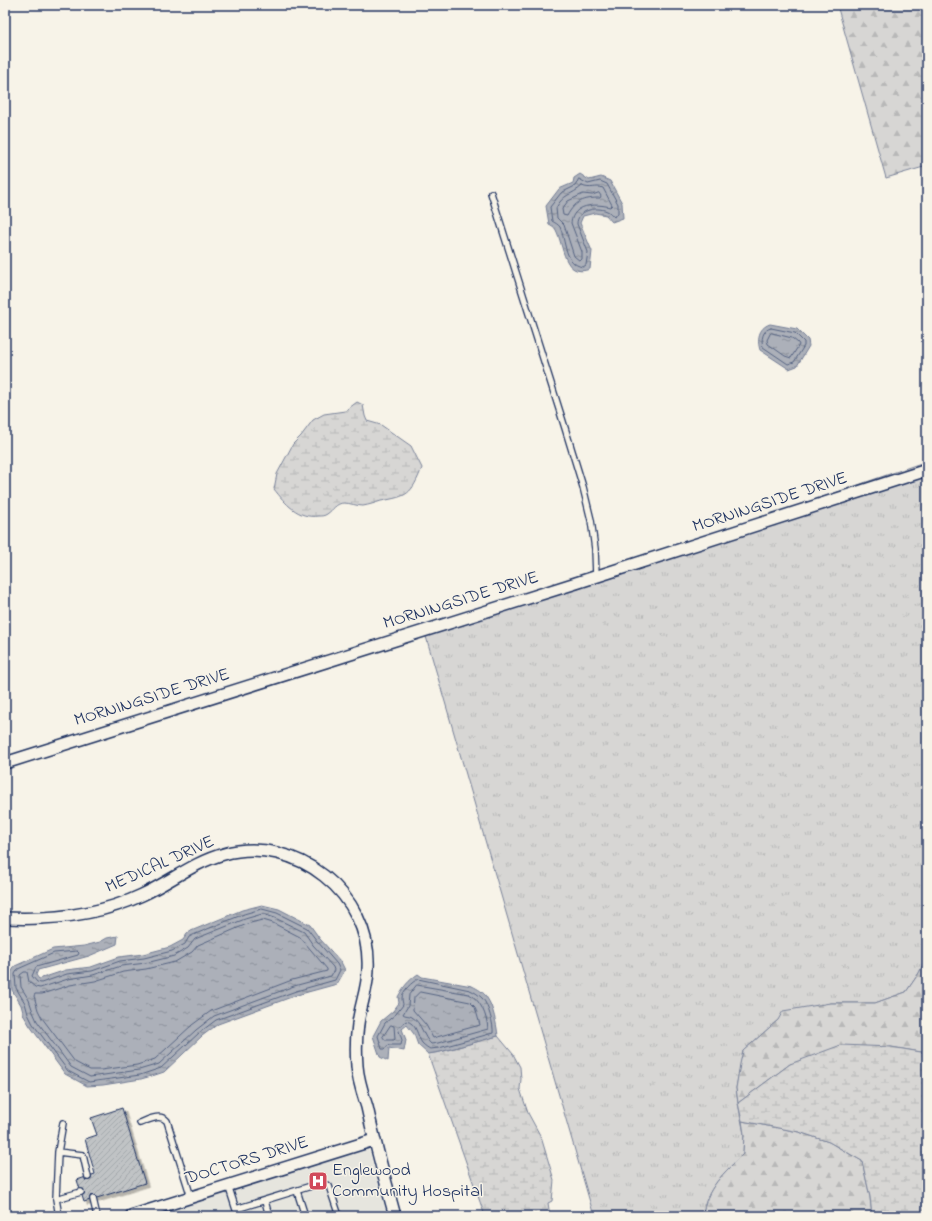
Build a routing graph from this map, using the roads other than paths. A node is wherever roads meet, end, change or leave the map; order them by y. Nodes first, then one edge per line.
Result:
1 (491, 193) dead end
2 (927, 470) edge
3 (596, 576) junction
4 (5, 762) edge
5 (5, 918) edge
6 (64, 1123) dead end
7 (140, 1123) dead end
8 (374, 1140) junction
9 (58, 1152) junction
10 (88, 1176) dead end
11 (228, 1185) junction
12 (297, 1191) junction
13 (81, 1192) dead end
14 (192, 1197) junction
15 (56, 1199) junction
16 (93, 1199) dead end
17 (265, 1201) junction
18 (236, 1210) junction
19 (59, 1216) edge
20 (97, 1216) edge
21 (131, 1216) edge
22 (238, 1216) edge
23 (269, 1216) edge
24 (305, 1216) edge
25 (339, 1216) edge
26 (394, 1216) edge

1 - 3 lane
2 - 3 street, MORNINGSIDE DRIVE
3 - 4 street, MORNINGSIDE DRIVE
5 - 8 street, MEDICAL DRIVE
6 - 9 lane
7 - 14 lane
8 - 11 street, DOCTORS DRIVE
8 - 26 street, MEDICAL DRIVE
9 - 10 lane
9 - 15 lane
11 - 14 street, DOCTORS DRIVE
11 - 18 lane
12 - 17 lane
12 - 24 lane
12 - 25 lane
13 - 15 lane
14 - 21 street, DOCTORS DRIVE
15 - 19 lane
16 - 20 lane
17 - 18 lane
17 - 23 lane
18 - 22 lane

